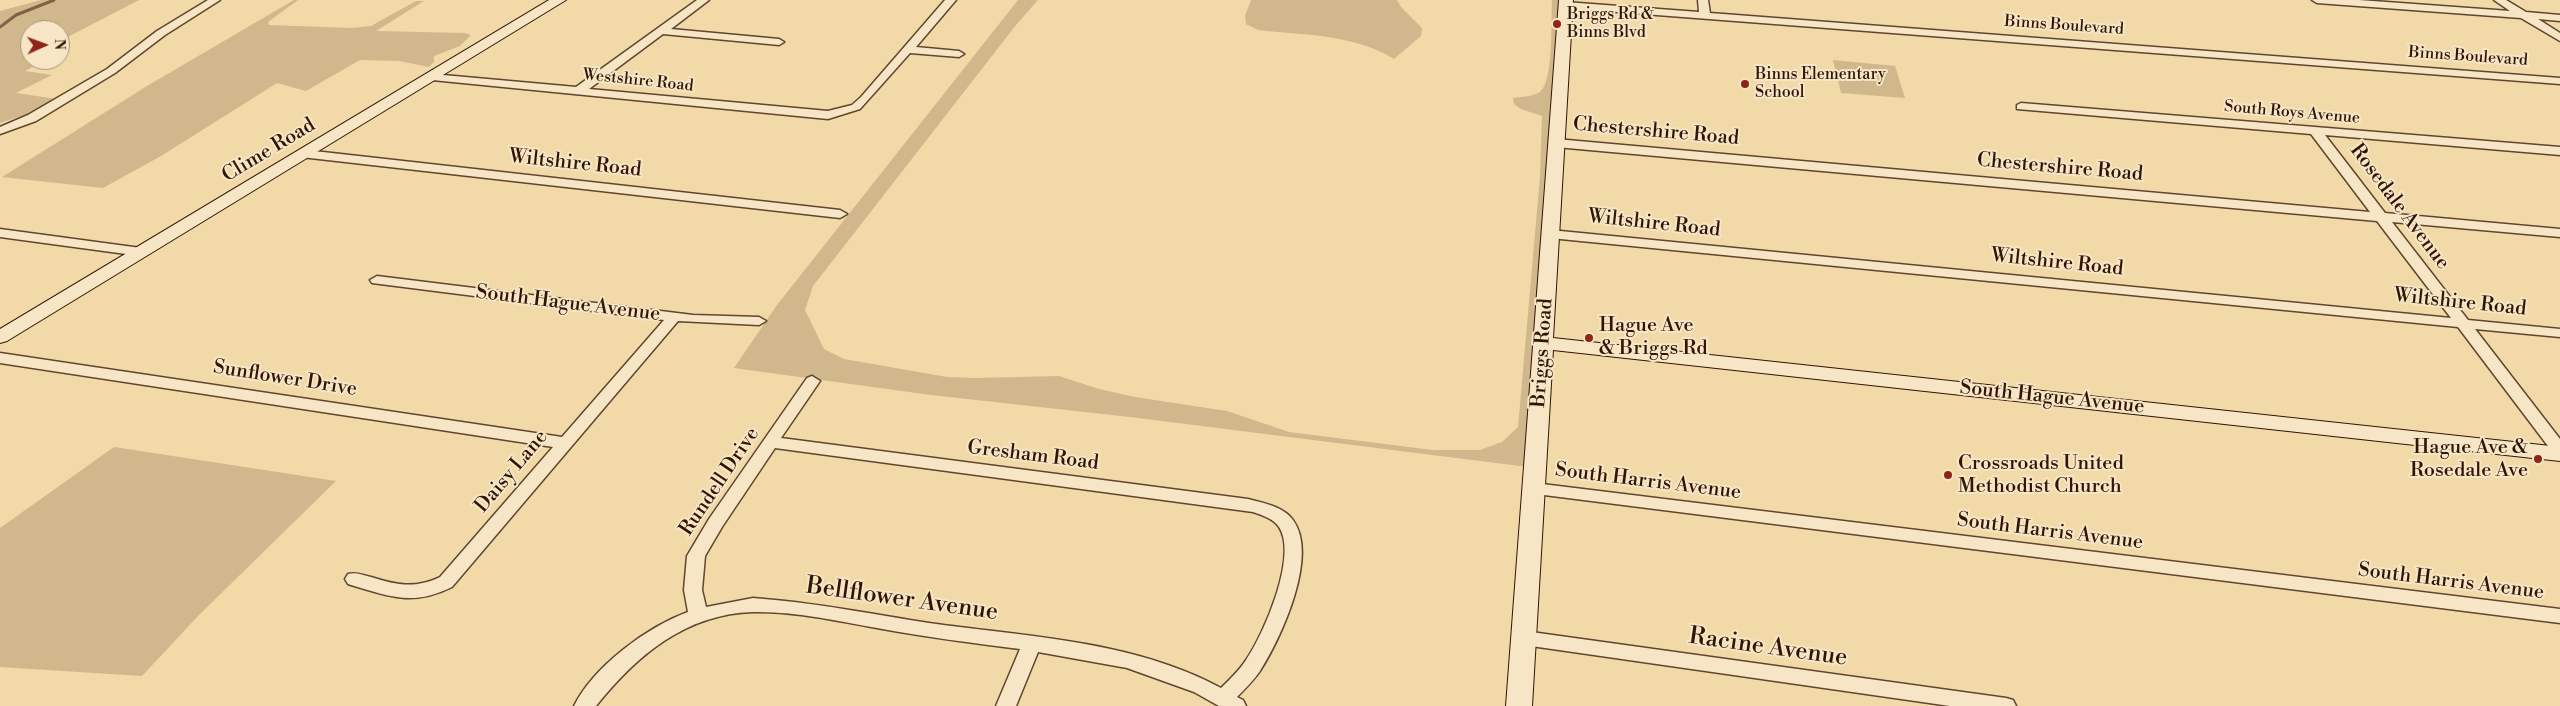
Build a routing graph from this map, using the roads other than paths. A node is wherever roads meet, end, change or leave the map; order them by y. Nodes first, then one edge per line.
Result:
1 (215, 0) edge
2 (559, 0) edge
3 (704, 0) edge
4 (951, 0) edge
5 (1703, 0) edge
6 (2317, 0) edge
7 (2498, 0) edge
8 (1565, 3) edge
9 (1705, 16) junction
10 (2526, 16) junction
11 (2560, 18) edge
12 (661, 31) junction
13 (2560, 38) edge
14 (779, 42) dead end
15 (908, 50) junction
16 (959, 54) dead end
17 (432, 77) junction
18 (2560, 81) edge
19 (577, 92) junction
20 (2021, 106) dead end
21 (2, 131) dead end
22 (2316, 131) junction
23 (1556, 144) junction
24 (2560, 151) edge
25 (305, 154) junction
26 (840, 214) dead end
27 (2381, 218) junction
28 (0, 233) edge
29 (2560, 233) edge
30 (1550, 234) junction
31 (142, 252) junction
32 (377, 280) dead end
33 (674, 317) junction
34 (759, 321) dead end
35 (2462, 323) junction
36 (2560, 333) edge
37 (0, 337) edge
38 (1543, 343) junction
39 (0, 358) edge
40 (812, 381) dead end
41 (771, 442) junction
42 (564, 443) junction
43 (2560, 452) edge
44 (1534, 489) junction
45 (354, 579) dead end
46 (698, 616) junction
47 (2560, 616) edge
48 (1524, 638) junction
49 (1031, 645) junction
50 (1230, 702) edge
51 (584, 706) edge
52 (1006, 706) edge
53 (1519, 706) edge
54 (2006, 706) edge

1 - 21 street
2 - 17 street, Clime Road
3 - 12 street
4 - 15 street
5 - 9 street
6 - 10 street
7 - 10 street
8 - 9 street, Binns Boulevard
8 - 23 street, Briggs Road
9 - 18 street, Binns Boulevard
10 - 11 street
10 - 13 street
12 - 14 street
12 - 19 street
15 - 16 street
15 - 19 street, Westshire Road
17 - 19 street, Westshire Road
17 - 25 street, Clime Road
20 - 22 street, South Roys Avenue
22 - 24 street, South Roys Avenue
22 - 27 street, Rosedale Avenue
23 - 27 street, Chestershire Road
23 - 30 street, Briggs Road
25 - 26 street, Wiltshire Road
25 - 31 street, Clime Road
27 - 29 street, Chestershire Road
27 - 35 street, Rosedale Avenue
28 - 31 street
30 - 35 street, Wiltshire Road
30 - 38 street, Briggs Road
31 - 37 street, Clime Road
32 - 33 street, South Hague Avenue
33 - 34 street, South Hague Avenue
33 - 42 street, Daisy Lane
35 - 36 street, Wiltshire Road
35 - 43 street, Rosedale Avenue
38 - 43 street, South Hague Avenue
38 - 44 street, Briggs Road
39 - 42 street, Sunflower Drive
40 - 41 street, Rundell Drive
41 - 46 street, Rundell Drive
41 - 50 street, Gresham Road
42 - 45 street, Daisy Lane
44 - 47 street, South Harris Avenue
44 - 48 street, Briggs Road
46 - 49 street, Bellflower Avenue
46 - 51 street, Bellflower Avenue
48 - 53 street, Briggs Road
48 - 54 street, Racine Avenue
49 - 50 street, Bellflower Avenue
49 - 52 street

